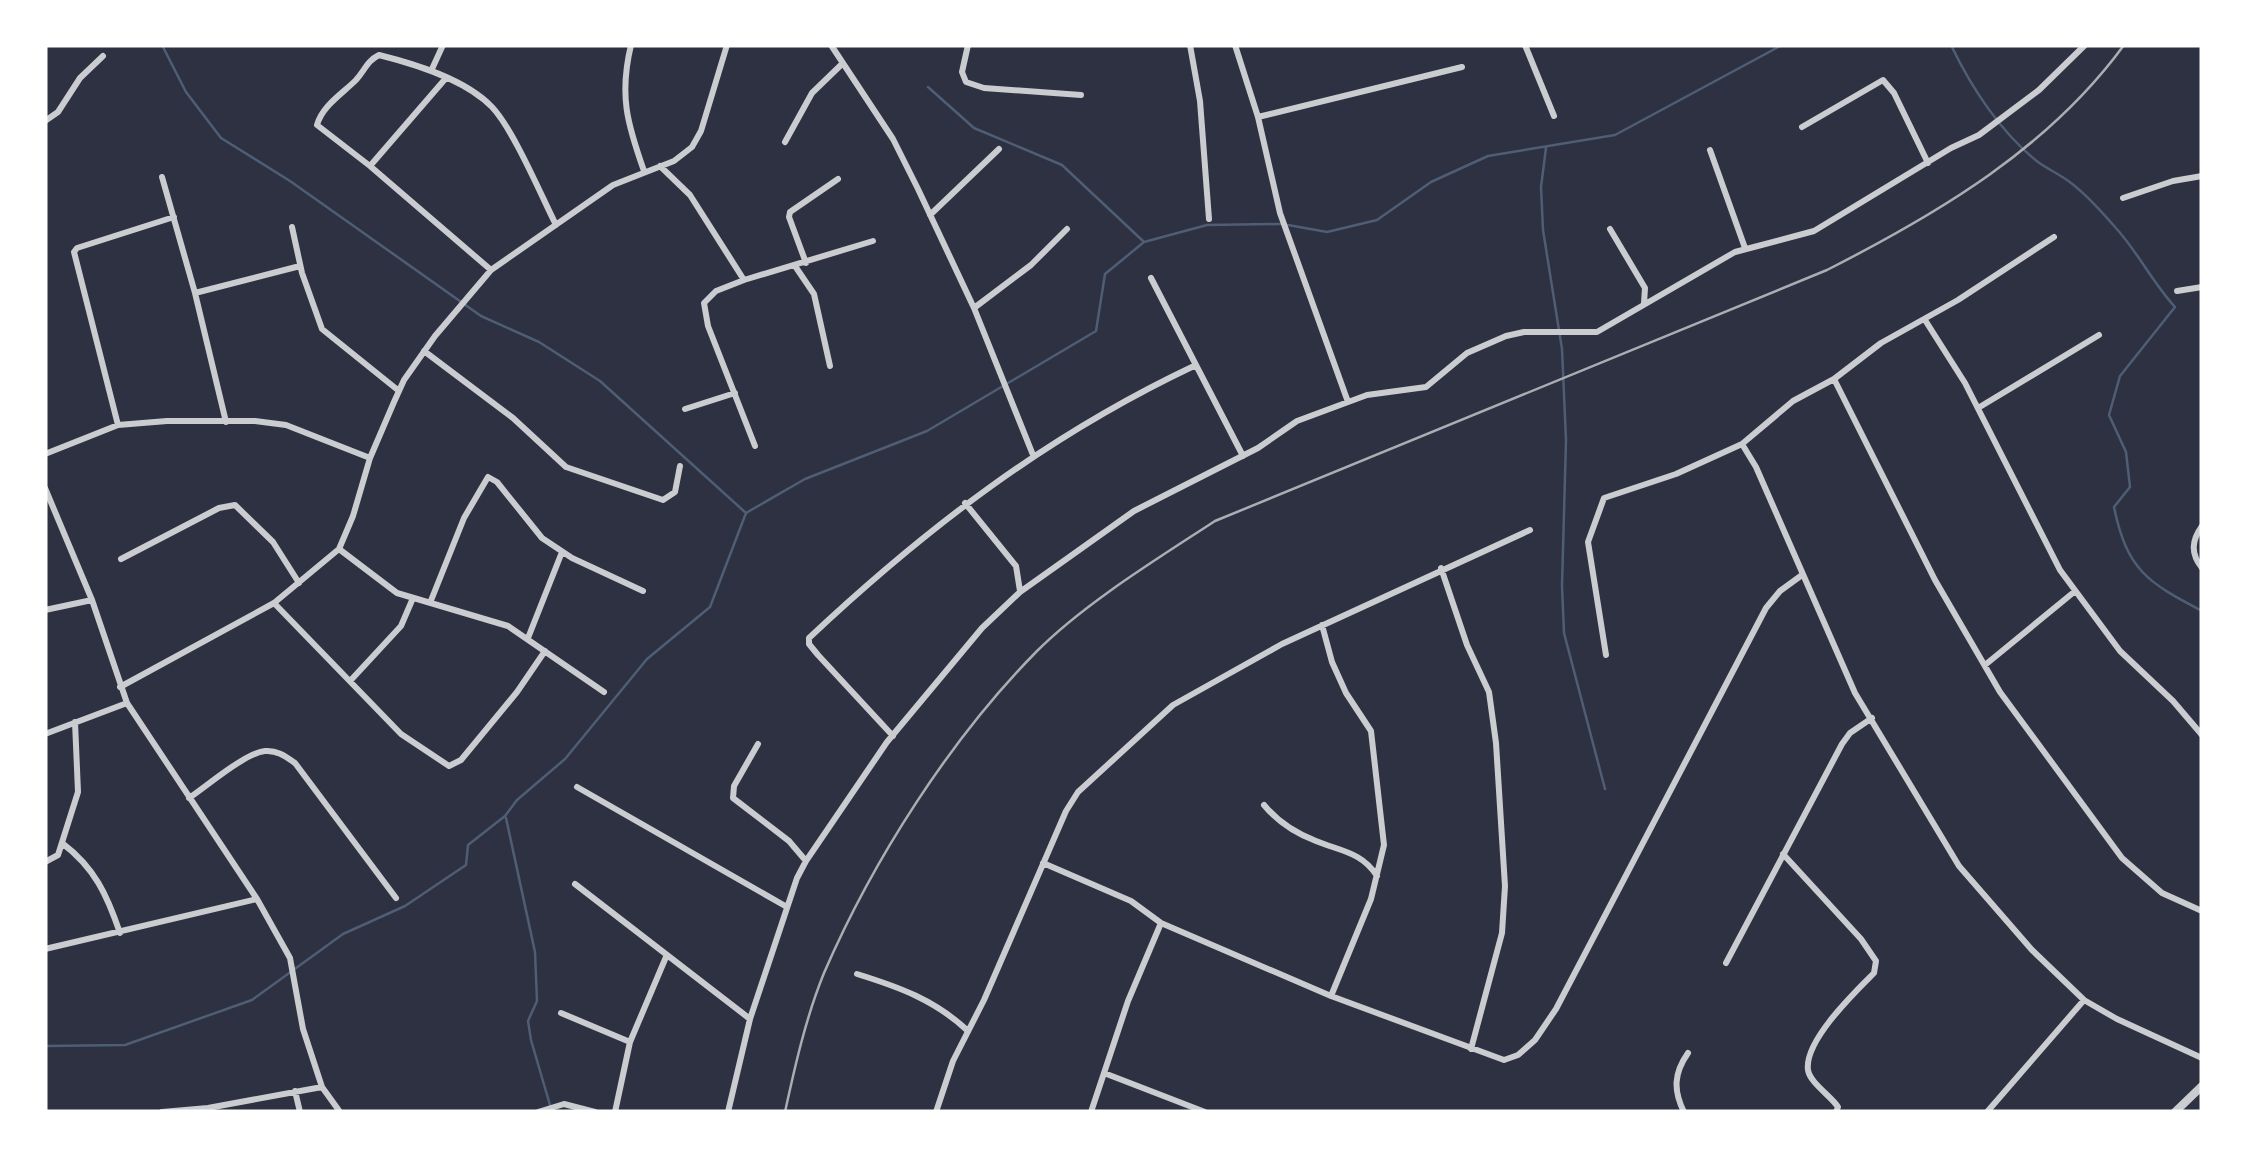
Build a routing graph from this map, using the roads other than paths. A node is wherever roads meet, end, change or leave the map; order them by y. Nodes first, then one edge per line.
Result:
1 (443, 45) edge
2 (631, 45) edge
3 (727, 45) edge
4 (831, 45) edge
5 (968, 45) edge
6 (1190, 45) edge
7 (1236, 45) edge
8 (1526, 45) edge
9 (2084, 45) edge
10 (103, 56) dead end
11 (842, 62) junction
12 (1462, 67) dead end
13 (432, 69) junction
14 (446, 78) junction
15 (1081, 95) dead end
16 (1554, 116) dead end
17 (1258, 117) junction
18 (45, 120) edge
19 (1802, 127) dead end
20 (784, 142) dead end
21 (999, 149) dead end
22 (1710, 150) dead end
23 (1928, 163) junction
24 (370, 166) junction
25 (660, 166) junction
26 (644, 171) junction
27 (2202, 176) edge
28 (162, 177) dead end
29 (838, 179) dead end
30 (2123, 198) dead end
31 (930, 215) junction
32 (174, 216) junction
33 (1210, 219) dead end
34 (556, 225) junction
35 (292, 226) dead end
36 (1067, 229) dead end
37 (1610, 229) dead end
38 (2054, 237) dead end
39 (873, 241) dead end
40 (1745, 248) junction
41 (806, 263) junction
42 (300, 266) junction
43 (794, 266) junction
44 (491, 270) junction
45 (1151, 278) dead end
46 (744, 280) junction
47 (2202, 288) edge
48 (2177, 291) dead end
49 (195, 292) junction
50 (1644, 305) junction
51 (974, 308) junction
52 (1925, 319) junction
53 (2099, 335) dead end
54 (424, 352) junction
55 (830, 366) dead end
56 (1194, 366) junction
57 (1834, 379) junction
58 (398, 392) junction
59 (735, 394) junction
60 (1348, 402) junction
61 (1978, 408) junction
62 (684, 410) dead end
63 (226, 422) junction
64 (118, 425) junction
65 (1742, 444) junction
66 (755, 446) dead end
67 (45, 454) edge
68 (1033, 455) junction
69 (1243, 456) junction
70 (370, 458) junction
71 (680, 466) dead end
72 (45, 488) edge
73 (966, 503) junction
74 (2202, 526) edge
75 (1530, 530) dead end
76 (339, 549) junction
77 (562, 552) junction
78 (121, 559) dead end
79 (1441, 568) junction
80 (2202, 568) edge
81 (1802, 575) junction
82 (300, 584) junction
83 (643, 592) dead end
84 (1020, 592) junction
85 (2074, 592) junction
86 (412, 598) junction
87 (92, 600) junction
88 (274, 603) junction
89 (430, 603) junction
90 (45, 610) edge
91 (1322, 625) junction
92 (528, 638) junction
93 (545, 651) junction
94 (1606, 655) dead end
95 (1985, 665) junction
96 (351, 680) junction
97 (120, 687) junction
98 (604, 692) dead end
99 (127, 703) junction
100 (1872, 718) junction
101 (75, 722) junction
102 (45, 734) edge
103 (892, 736) junction
104 (2202, 736) edge
105 (758, 744) dead end
106 (577, 787) dead end
107 (189, 798) junction
108 (1264, 805) dead end
109 (62, 844) junction
110 (1782, 854) junction
111 (806, 861) junction
112 (45, 862) edge
113 (1043, 863) junction
114 (1378, 877) junction
115 (574, 884) dead end
116 (396, 898) dead end
117 (257, 899) junction
118 (787, 907) junction
119 (2202, 911) edge
120 (1161, 922) junction
121 (120, 933) junction
122 (45, 949) edge
123 (666, 957) junction
124 (1726, 963) dead end
125 (857, 974) dead end
126 (1331, 996) junction
127 (2084, 1000) junction
128 (560, 1013) dead end
129 (750, 1019) junction
130 (968, 1031) junction
131 (630, 1042) junction
132 (1471, 1050) junction
133 (1688, 1053) dead end
134 (2202, 1058) edge
135 (1104, 1073) junction
136 (2202, 1086) edge
137 (322, 1087) junction
138 (295, 1090) junction
139 (541, 1111) edge
140 (162, 1112) edge
141 (300, 1112) edge
142 (340, 1112) edge
143 (595, 1112) edge
144 (615, 1112) edge
145 (728, 1112) edge
146 (936, 1112) edge
147 (1091, 1112) edge
148 (1205, 1112) edge
149 (1684, 1112) edge
150 (1836, 1112) edge
151 (1987, 1112) edge
152 (2174, 1112) edge

1 - 13 street
2 - 26 street
3 - 25 street
4 - 11 street
5 - 15 street
6 - 33 street
7 - 17 street
8 - 16 street
9 - 23 street
10 - 18 street
11 - 20 street
11 - 31 street
12 - 17 street
13 - 14 street
13 - 24 street
14 - 24 street
14 - 34 street
17 - 60 street
19 - 23 street
21 - 31 street
22 - 40 street
23 - 40 street
24 - 44 street
25 - 26 street
25 - 46 street
26 - 34 street
27 - 30 street
28 - 32 street
29 - 41 street
31 - 51 street
32 - 49 street
32 - 64 street
34 - 44 street
35 - 42 street
36 - 51 street
37 - 50 street
38 - 52 street
39 - 41 street
40 - 50 street
41 - 43 street
42 - 49 street
42 - 58 street
43 - 46 street
43 - 55 street
44 - 54 street
45 - 56 street
46 - 59 street
47 - 48 street
49 - 63 street
50 - 60 street
51 - 68 street
52 - 57 street
52 - 61 street
53 - 61 street
54 - 58 street
54 - 71 street
56 - 68 street
56 - 69 street
57 - 65 street
57 - 95 street
58 - 70 street
59 - 62 street
59 - 66 street
60 - 69 street
61 - 85 street
63 - 64 street
63 - 70 street
64 - 67 street
65 - 81 street
65 - 94 street
68 - 73 street
69 - 84 street
70 - 76 street
72 - 87 street
73 - 84 street
73 - 103 street
74 - 80 street
75 - 79 street
76 - 82 street
76 - 86 street
77 - 83 street
77 - 89 street
77 - 92 street
78 - 82 street
79 - 91 street
79 - 132 street
81 - 100 street
81 - 132 street
82 - 88 street
84 - 103 street
85 - 95 street
85 - 104 street
86 - 89 street
86 - 96 street
87 - 90 street
87 - 97 street
88 - 96 street
88 - 97 street
89 - 92 street
91 - 113 street
91 - 114 street
92 - 93 street
93 - 96 street
93 - 98 street
95 - 119 street
97 - 99 street
99 - 101 street
99 - 107 street
100 - 110 street
100 - 127 street
101 - 102 street
101 - 109 street
103 - 111 street
105 - 111 street
106 - 118 street
107 - 116 street
107 - 117 street
108 - 114 street
109 - 112 street
109 - 121 street
110 - 124 street
110 - 150 street
111 - 118 street
113 - 120 street
113 - 130 street
114 - 126 street
115 - 123 street
117 - 121 street
117 - 137 street
118 - 129 street
120 - 126 street
120 - 135 street
121 - 122 street
123 - 129 street
123 - 131 street
125 - 130 street
126 - 132 street
127 - 134 street
127 - 151 street
128 - 131 street
129 - 145 street
130 - 146 street
131 - 144 street
133 - 149 street
135 - 147 street
135 - 148 street
136 - 152 street
137 - 138 street
137 - 142 street
138 - 140 street
138 - 141 street
139 - 143 street

